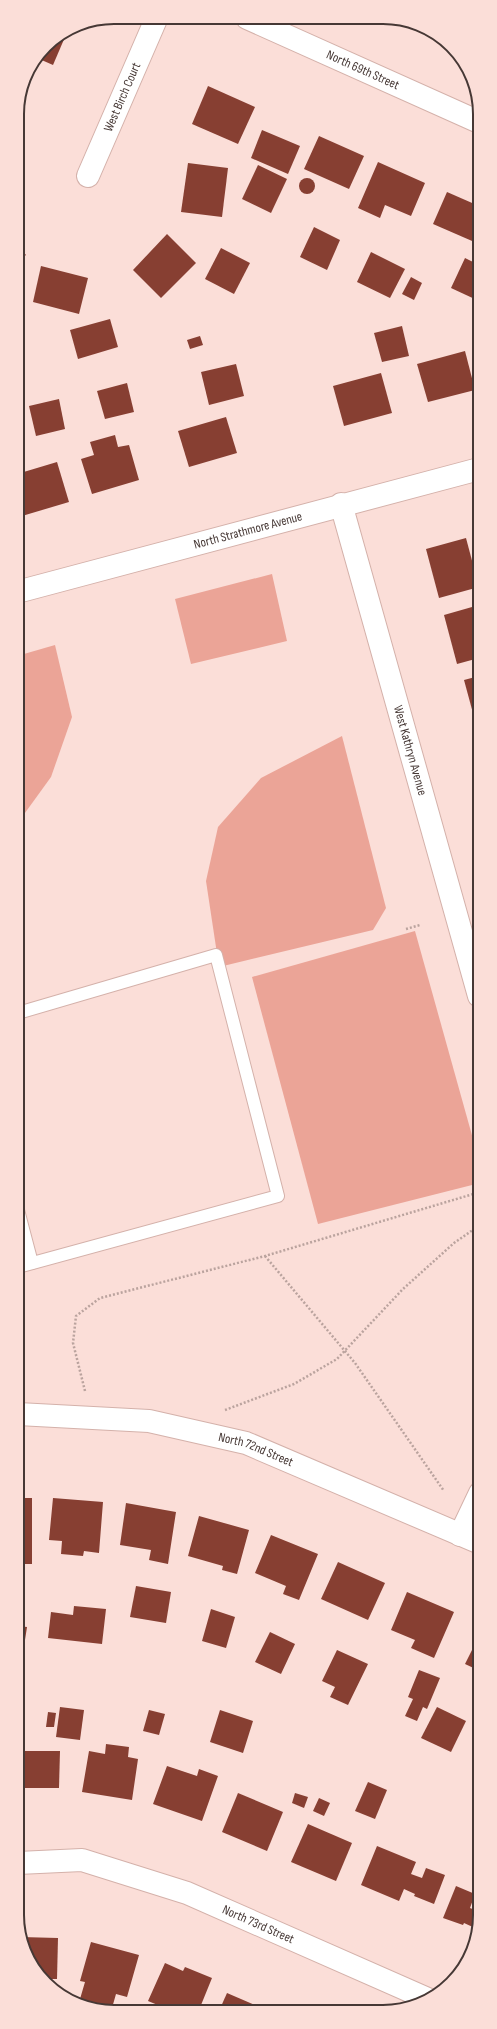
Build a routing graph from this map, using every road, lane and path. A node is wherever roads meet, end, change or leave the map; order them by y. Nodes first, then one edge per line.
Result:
1 (154, 24) edge
2 (260, 24) edge
3 (473, 119) edge
4 (88, 176) dead end
5 (473, 471) edge
6 (341, 504) junction
7 (24, 590) edge
8 (420, 925) dead end
9 (406, 929) dead end
10 (473, 971) edge
11 (24, 1011) edge
12 (473, 1194) edge
13 (473, 1230) edge
14 (24, 1233) edge
15 (265, 1256) junction
16 (32, 1263) junction
17 (24, 1265) edge
18 (345, 1351) junction
19 (85, 1392) dead end
20 (222, 1412) dead end
21 (24, 1414) edge
22 (444, 1491) dead end
23 (473, 1525) edge
24 (470, 1539) edge
25 (24, 1863) edge
26 (422, 1996) edge

1 - 4 street, West Birch Court
2 - 3 street, North 69th Street
5 - 6 street, North Strathmore Avenue
6 - 7 street, North Strathmore Avenue
6 - 10 street, West Kathryn Avenue
8 - 9 path
11 - 16 lane
12 - 15 path
13 - 18 path
14 - 16 lane
15 - 18 path
15 - 19 path
16 - 17 lane
18 - 20 path
18 - 22 path
21 - 24 street, North 72nd Street
23 - 24 street
25 - 26 street, North 73rd Street

